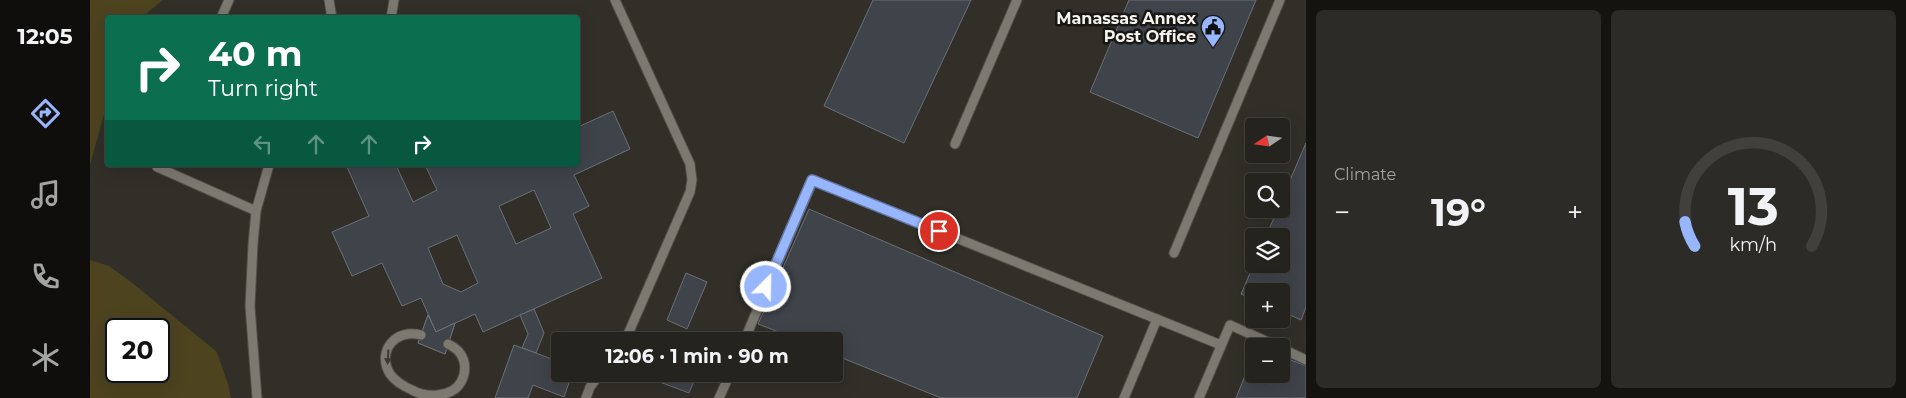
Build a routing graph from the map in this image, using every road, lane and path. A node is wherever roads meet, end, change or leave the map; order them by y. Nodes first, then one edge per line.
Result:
1 (229, 0) edge
2 (329, 0) edge
3 (394, 0) edge
4 (616, 0) edge
5 (1017, 0) edge
6 (1280, 0) edge
7 (222, 15) edge
8 (332, 15) edge
9 (392, 15) edge
10 (955, 144) dead end
11 (157, 167) edge
12 (268, 167) edge
13 (256, 211) junction
14 (1174, 253) dead end
15 (1157, 319) junction
16 (629, 332) edge
17 (748, 332) edge
18 (421, 335) dead end
19 (1259, 338) edge
20 (448, 344) dead end
21 (1221, 345) junction
22 (1290, 352) edge
23 (1306, 360) edge
24 (594, 382) edge
25 (726, 382) edge
26 (413, 395) edge
27 (257, 398) edge
28 (586, 398) edge
29 (719, 398) edge
30 (1124, 398) edge
31 (1199, 398) edge

1 - 7 lane
2 - 8 lane
3 - 9 lane
4 - 16 lane
5 - 10 lane
6 - 14 lane
11 - 13 lane
12 - 13 lane
13 - 27 lane
15 - 17 lane
15 - 21 lane
15 - 30 lane
18 -> 26 lane
19 - 21 lane
20 - 26 lane
21 - 31 lane
22 - 23 lane
24 - 28 lane
25 - 29 lane

